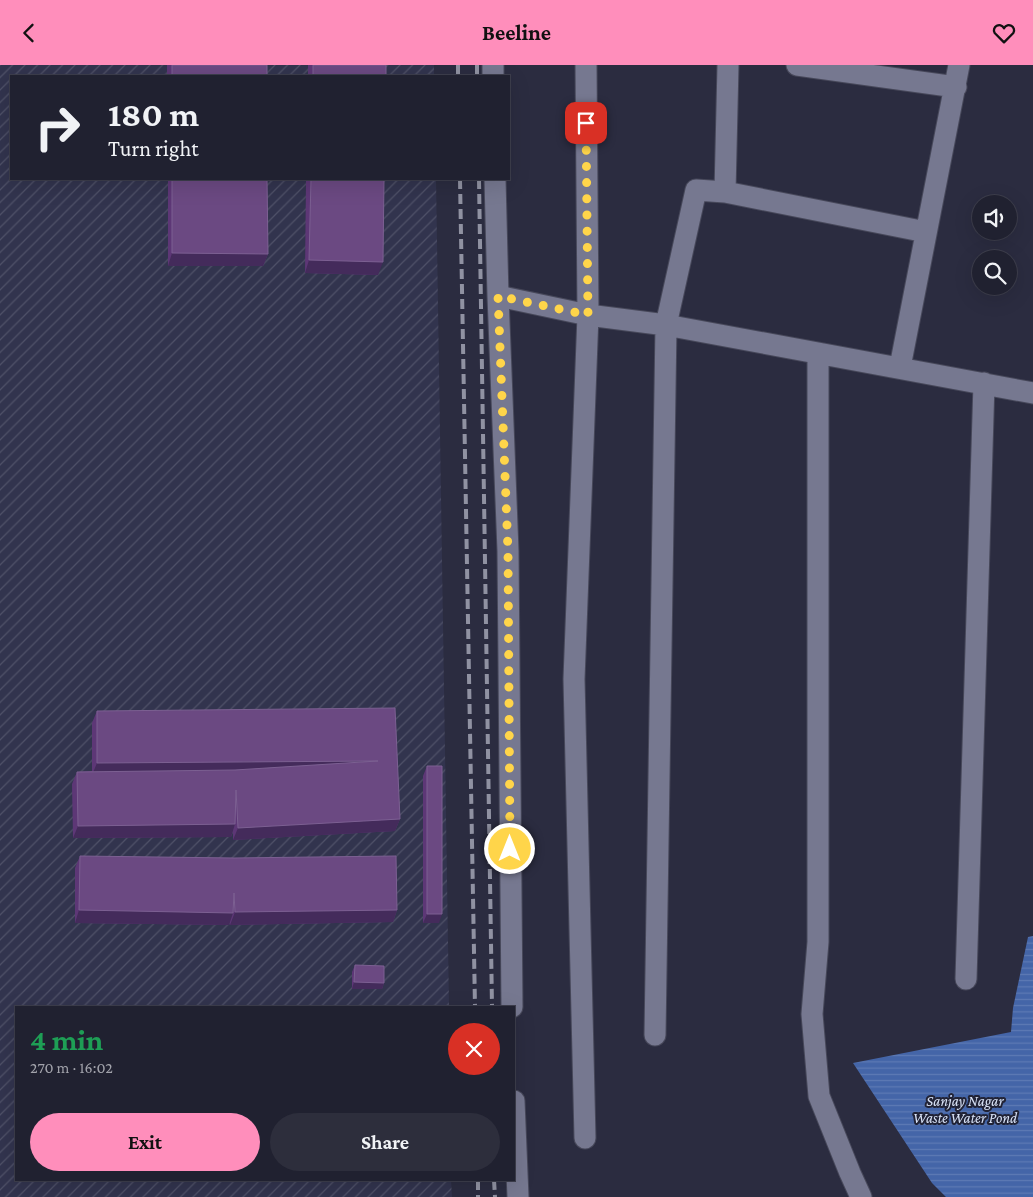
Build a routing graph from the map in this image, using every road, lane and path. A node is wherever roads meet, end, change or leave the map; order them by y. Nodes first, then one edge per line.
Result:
1 (586, 65) edge
2 (728, 65) edge
3 (797, 65) edge
4 (960, 65) edge
5 (821, 67) edge
6 (956, 87) junction
7 (495, 180) edge
8 (725, 192) junction
9 (926, 232) junction
10 (498, 296) junction
11 (588, 315) junction
12 (666, 325) junction
13 (818, 353) junction
14 (900, 367) junction
15 (984, 383) junction
16 (1033, 393) edge
17 (966, 979) dead end
18 (512, 1006) edge
19 (655, 1035) dead end
20 (515, 1125) edge
21 (585, 1138) dead end
22 (518, 1197) edge
23 (862, 1197) edge

1 - 11 street
2 - 8 street
3 - 5 street
4 - 6 street
5 - 6 street
6 - 9 street
7 - 10 street
8 - 9 street
8 - 12 street
9 - 14 street
10 - 11 street
10 - 18 street
11 - 12 street
11 - 21 street
12 - 13 street
12 - 19 street
13 - 14 street
13 - 23 street
14 - 15 street
15 - 16 street
15 - 17 street
20 - 22 street

